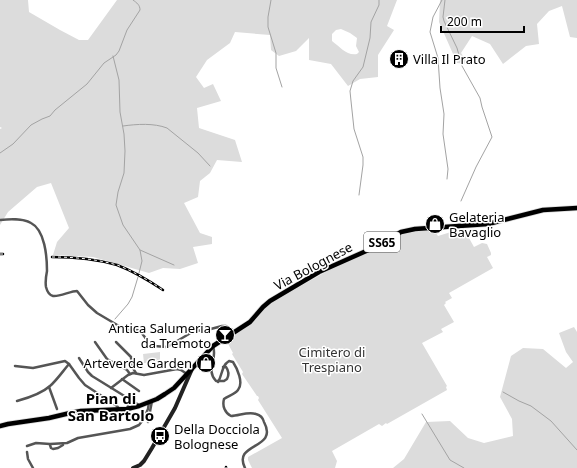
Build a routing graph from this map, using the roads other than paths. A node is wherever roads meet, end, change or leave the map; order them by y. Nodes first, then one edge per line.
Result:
1 (577, 208) edge
2 (0, 220) edge
3 (233, 333) junction
4 (95, 342) dead end
5 (116, 342) dead end
6 (213, 346) junction
7 (79, 358) dead end
8 (69, 364) junction
9 (15, 366) dead end
10 (222, 368) junction
11 (192, 369) junction
12 (136, 373) junction
13 (130, 374) junction
14 (187, 374) junction
15 (122, 379) junction
16 (218, 382) junction
17 (49, 387) junction
18 (111, 388) junction
19 (139, 391) dead end
20 (128, 399) junction
21 (17, 401) dead end
22 (150, 401) junction
23 (139, 406) junction
24 (57, 409) dead end
25 (127, 409) junction
26 (120, 410) junction
27 (148, 422) dead end
28 (0, 426) edge
29 (27, 446) dead end
30 (27, 452) dead end
31 (33, 468) edge
32 (133, 468) edge
33 (246, 468) edge

1 - 3 main road, Via Bolognese / SS65
2 - 3 street
3 - 6 main road, Via Bolognese / SS65
4 - 13 street
5 - 12 street
6 - 11 main road, Via Bolognese / SS65
6 - 16 street
7 - 18 street
8 - 9 street
8 - 17 street
8 - 26 street
10 - 16 street
10 - 16 street
10 - 33 street
11 - 14 main road, Via Bolognese / SS65
11 - 32 street
12 - 13 street
12 - 14 street
13 - 15 street
14 - 22 main road, Via Bolognese / SS65
15 - 18 street
15 - 19 street
17 - 21 street
17 - 24 street
18 - 20 street
20 - 23 street
20 - 25 street
22 - 23 main road, Via Bolognese / SS65
22 - 27 street
22 - 29 street
23 - 25 main road, Via Bolognese / SS65
25 - 26 main road, Via Bolognese / SS65
26 - 28 main road, Via Bolognese / SS65
30 - 31 street

